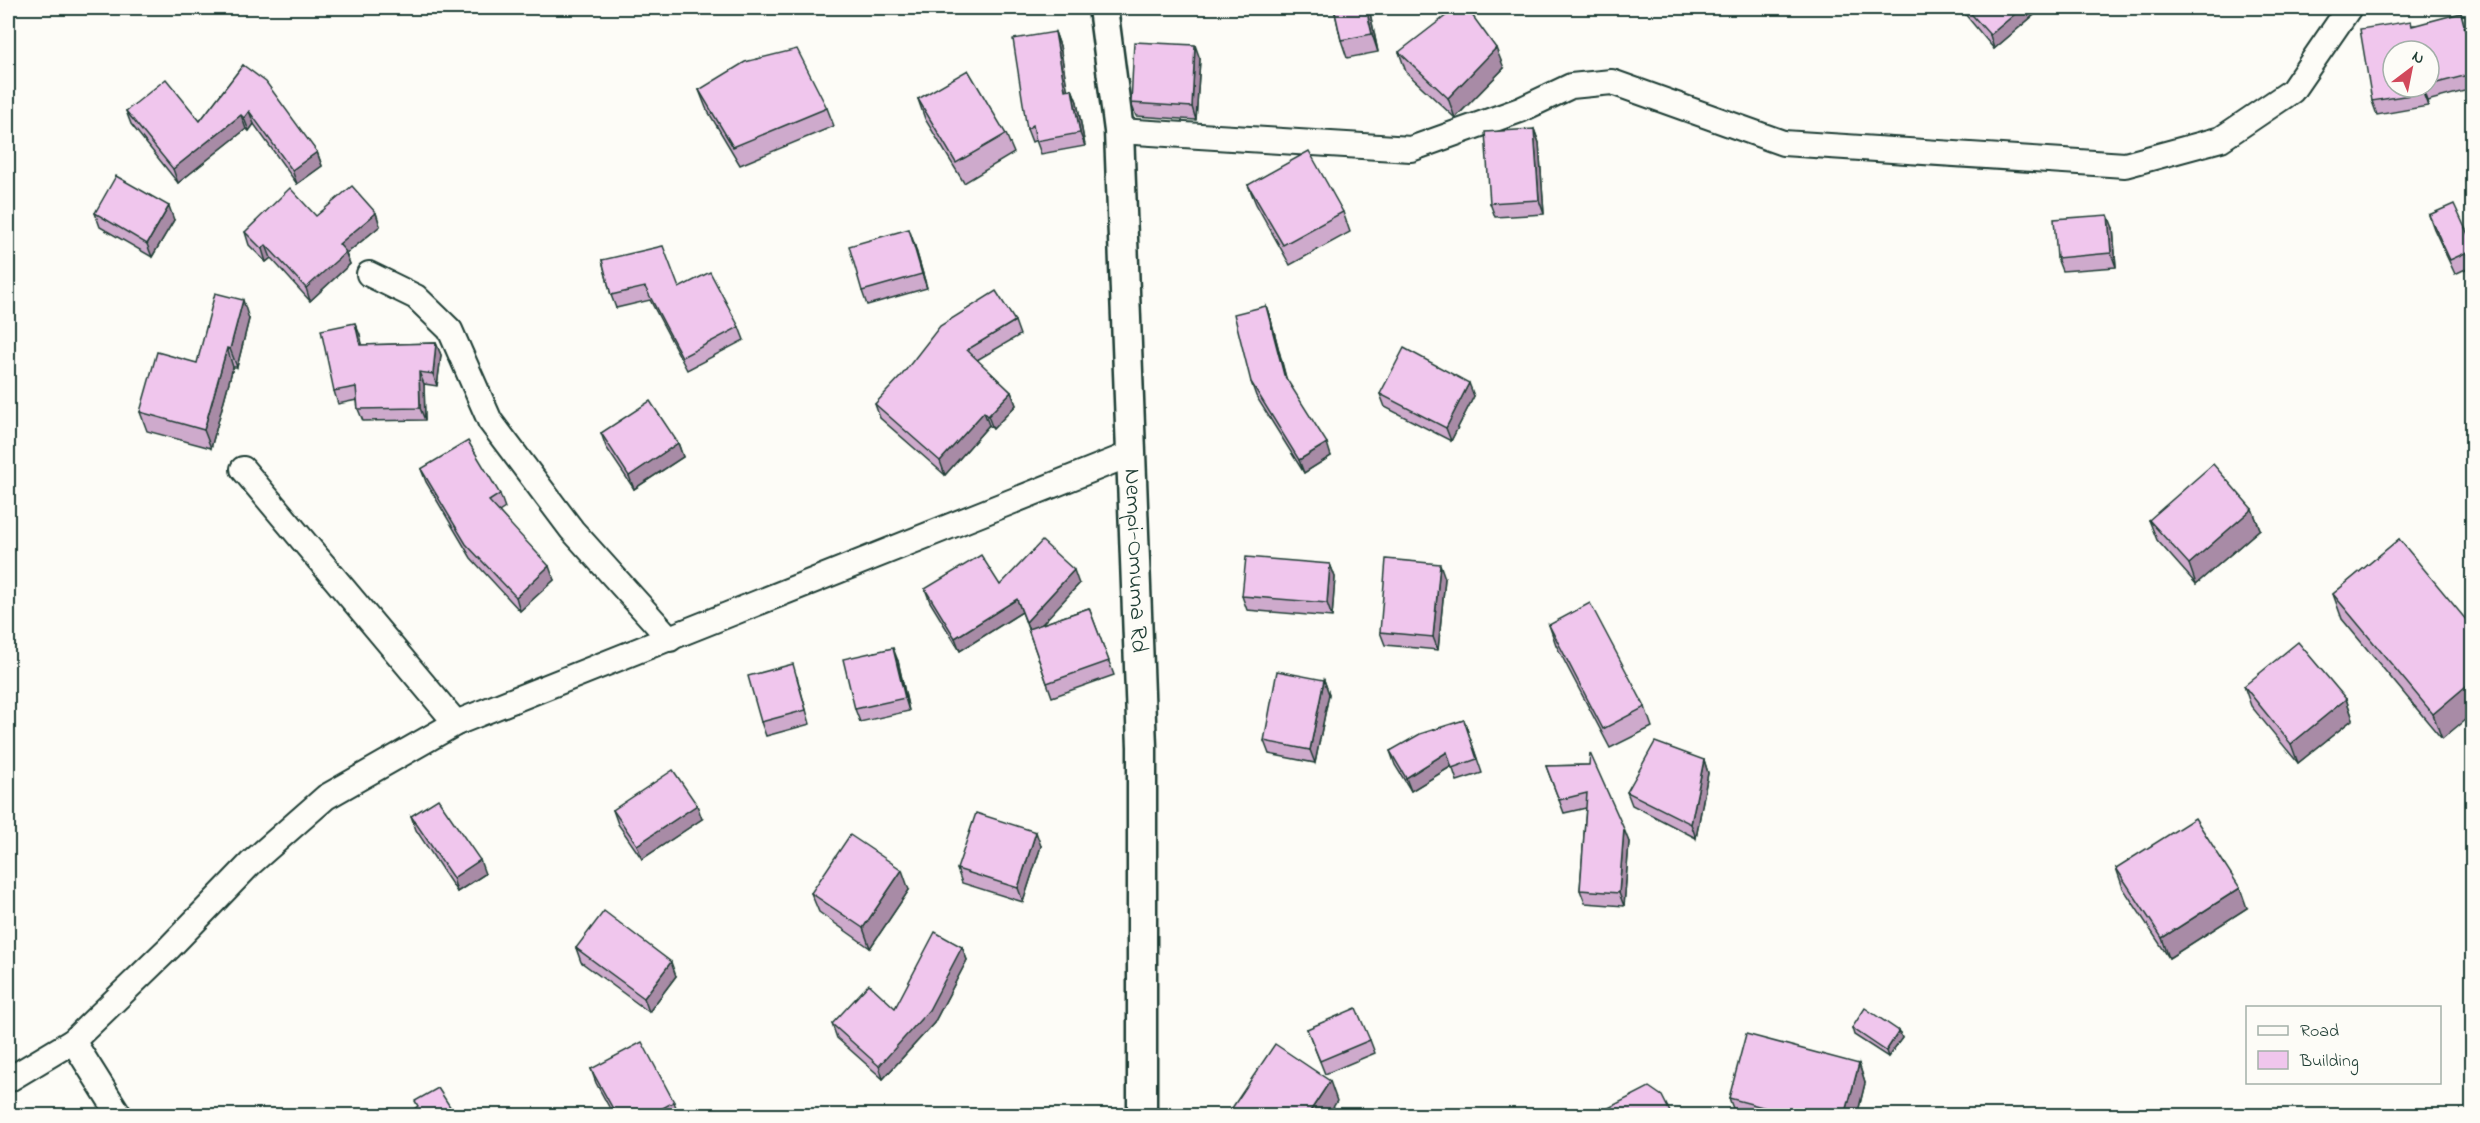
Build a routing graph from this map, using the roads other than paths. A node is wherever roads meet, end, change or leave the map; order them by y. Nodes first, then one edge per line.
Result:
1 (1102, 8) edge
2 (2349, 8) edge
3 (1119, 131) junction
4 (369, 274) dead end
5 (1131, 454) junction
6 (243, 469) dead end
7 (670, 639) junction
8 (456, 723) junction
9 (73, 1041) junction
10 (8, 1080) edge
11 (120, 1116) edge
12 (1142, 1116) edge

1 - 3 street, Nempi-Omuma Rd
2 - 3 street
3 - 5 street, Nempi-Omuma Rd
4 - 7 street
5 - 7 street
5 - 12 street, Nempi-Omuma Rd
6 - 8 street
7 - 8 street
8 - 9 street
9 - 10 street
9 - 11 street

